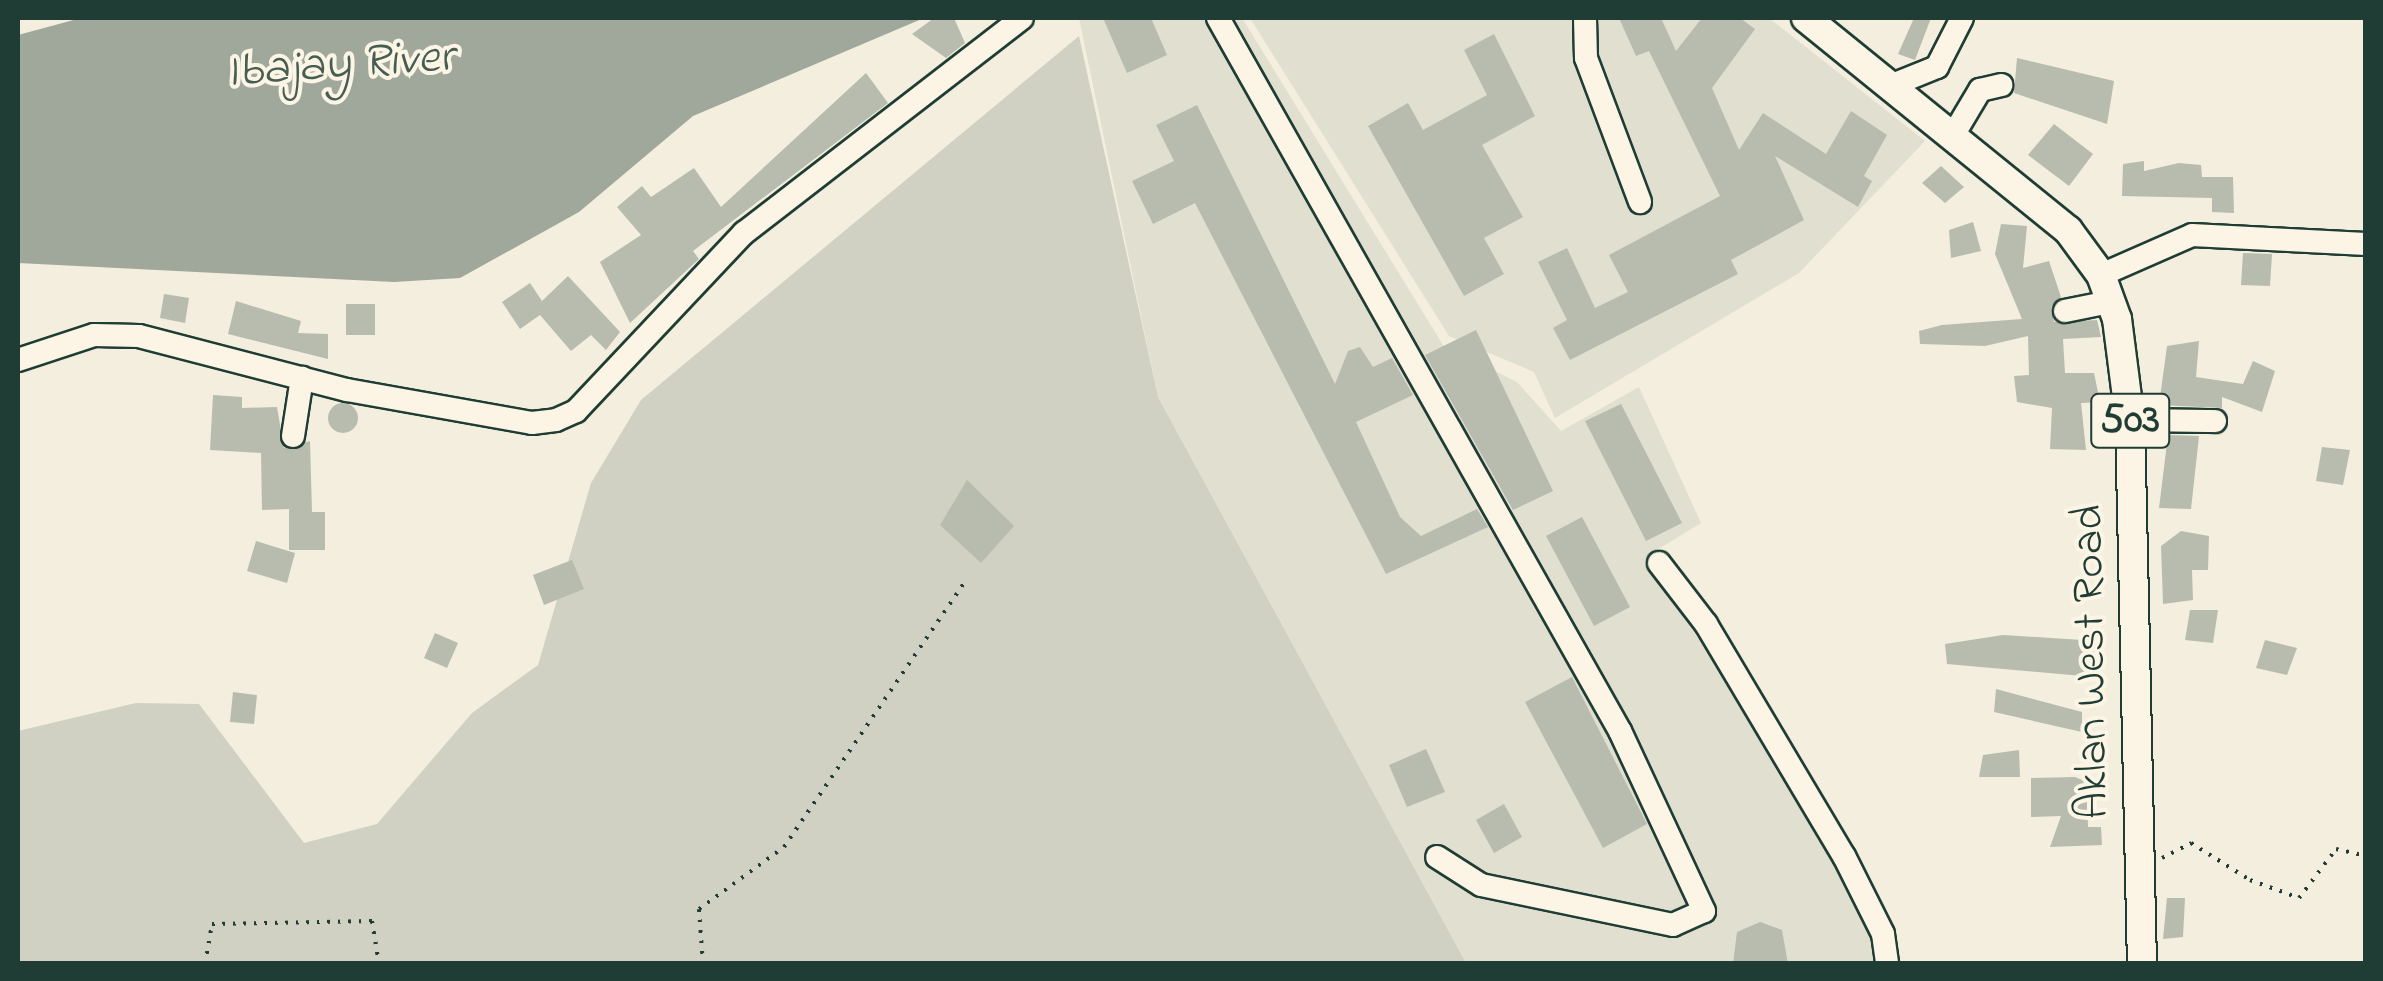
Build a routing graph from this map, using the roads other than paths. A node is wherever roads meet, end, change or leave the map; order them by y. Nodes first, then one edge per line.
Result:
1 (1022, 18) edge
2 (1218, 18) edge
3 (1585, 18) edge
4 (1806, 18) edge
5 (1962, 18) edge
6 (2001, 85) dead end
7 (1890, 86) junction
8 (1952, 136) junction
9 (1640, 202) dead end
10 (2366, 244) edge
11 (2106, 289) junction
12 (2066, 311) dead end
13 (18, 360) edge
14 (302, 378) junction
15 (2130, 420) junction
16 (2215, 421) dead end
17 (294, 436) dead end
18 (1659, 563) dead end
19 (1438, 856) dead end
20 (1887, 964) edge
21 (2142, 964) edge

1 - 14 street
2 - 19 street
3 - 9 street
4 - 7 main road, Aklan West Road / 503
5 - 7 street
6 - 8 street
7 - 8 main road, Aklan West Road / 503
8 - 11 main road, Aklan West Road / 503
10 - 11 street
11 - 12 street
11 - 15 main road, Aklan West Road / 503
13 - 14 street
14 - 17 street
15 - 16 street
15 - 21 main road, Aklan West Road / 503
18 - 20 street

